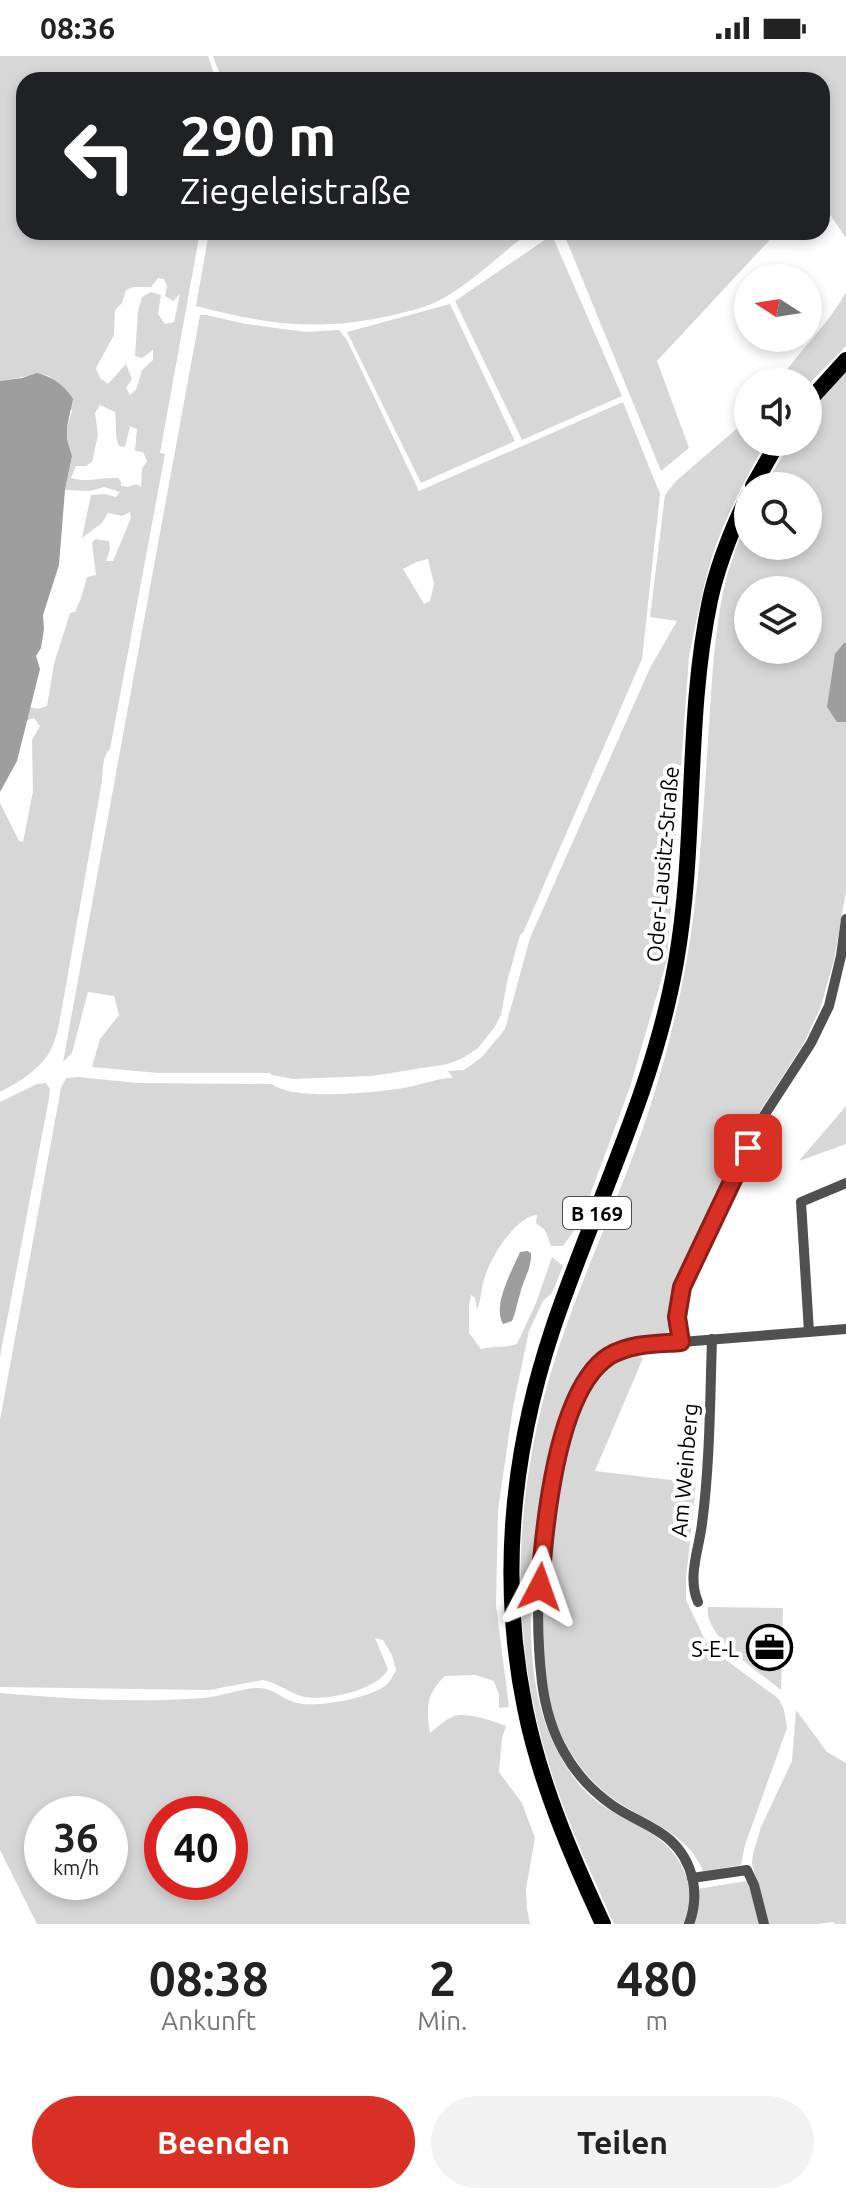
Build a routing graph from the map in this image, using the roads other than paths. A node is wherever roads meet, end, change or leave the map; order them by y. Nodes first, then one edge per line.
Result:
1 (846, 360) edge
2 (822, 387) edge
3 (734, 527) edge
4 (846, 919) edge
5 (846, 1183) edge
6 (846, 1329) edge
7 (809, 1332) junction
8 (712, 1339) junction
9 (681, 1342) junction
10 (698, 1602) dead end
11 (692, 1878) junction
12 (603, 1924) edge
13 (689, 1924) edge
14 (764, 1924) edge

1 - 2 highway
3 - 12 highway, Oder-Lausitz-Straße / B 169
4 - 9 street
5 - 7 street
6 - 7 street
7 - 8 street
8 - 9 street
8 - 10 street, Am Weinberg
9 - 11 street
11 - 13 street
11 - 14 street

